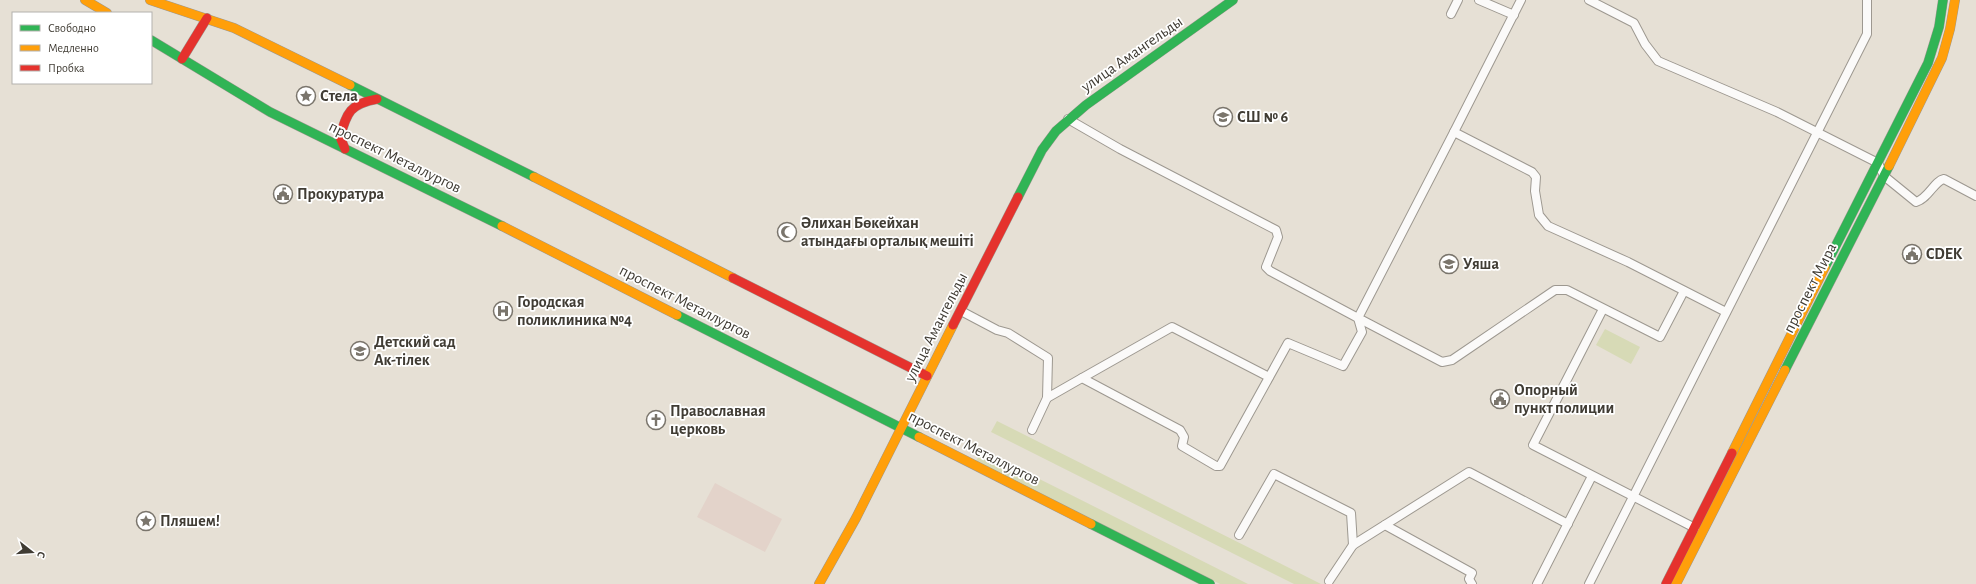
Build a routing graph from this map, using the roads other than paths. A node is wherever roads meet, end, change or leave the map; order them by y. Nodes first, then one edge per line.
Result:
1 (85, 0) edge
2 (150, 0) edge
3 (1233, 0) edge
4 (1458, 0) edge
5 (1479, 0) edge
6 (1522, 0) edge
7 (1589, 0) edge
8 (1867, 0) edge
9 (1943, 0) edge
10 (1955, 0) edge
11 (105, 12) edge
12 (1451, 14) dead end
13 (1514, 15) junction
14 (207, 18) junction
15 (152, 41) edge
16 (182, 59) junction
17 (377, 99) junction
18 (1068, 119) junction
19 (1454, 132) junction
20 (1817, 132) junction
21 (345, 149) junction
22 (1878, 163) junction
23 (1884, 176) junction
24 (1976, 196) edge
25 (1684, 291) junction
26 (1603, 309) junction
27 (961, 311) junction
28 (1726, 312) junction
29 (1358, 318) junction
30 (927, 376) junction
31 (1082, 378) junction
32 (1269, 378) junction
33 (1046, 398) junction
34 (1554, 405) dead end
35 (901, 428) junction
36 (1032, 430) dead end
37 (1592, 476) junction
38 (1633, 496) junction
39 (1568, 524) junction
40 (1384, 525) junction
41 (1695, 528) junction
42 (1239, 535) dead end
43 (1353, 545) junction
44 (1329, 581) dead end
45 (1672, 582) edge
46 (819, 584) edge
47 (1210, 584) edge
48 (1472, 584) edge
49 (1537, 584) edge
50 (1589, 584) edge

1 - 11 main road
2 - 14 main road
3 - 18 main road, улица Амангельды
4 - 12 street
5 - 13 street
6 - 13 street
7 - 20 street
8 - 20 street
9 - 22 main road, проспект Мира
10 - 23 main road, проспект Мира
13 - 19 street
14 - 16 main road
14 - 17 main road
15 - 16 main road, проспект Металлургов
16 - 21 main road, проспект Металлургов
17 - 21 main road
17 - 30 main road
18 - 27 main road, улица Амангельды
18 - 29 street
19 - 25 street
19 - 29 street
20 - 22 street
20 - 28 street
21 - 35 main road, проспект Металлургов
22 - 23 street
22 - 41 main road, проспект Мира
23 - 24 street
23 - 45 main road, проспект Мира
25 - 26 street
25 - 28 street
26 - 29 street
26 - 34 street
26 - 37 street
27 - 30 main road, улица Амангельды
27 - 33 street
28 - 38 street
29 - 32 street
30 - 35 main road, улица Амангельды
31 - 32 street
31 - 32 street
31 - 33 street
33 - 36 street
35 - 46 main road, улица Амангельды
35 - 47 main road, проспект Металлургов
37 - 38 street
37 - 39 street
38 - 41 street
38 - 50 street
39 - 40 street
39 - 49 street
40 - 43 street
40 - 48 street
41 - 45 main road, проспект Мира
42 - 43 street
43 - 44 street

